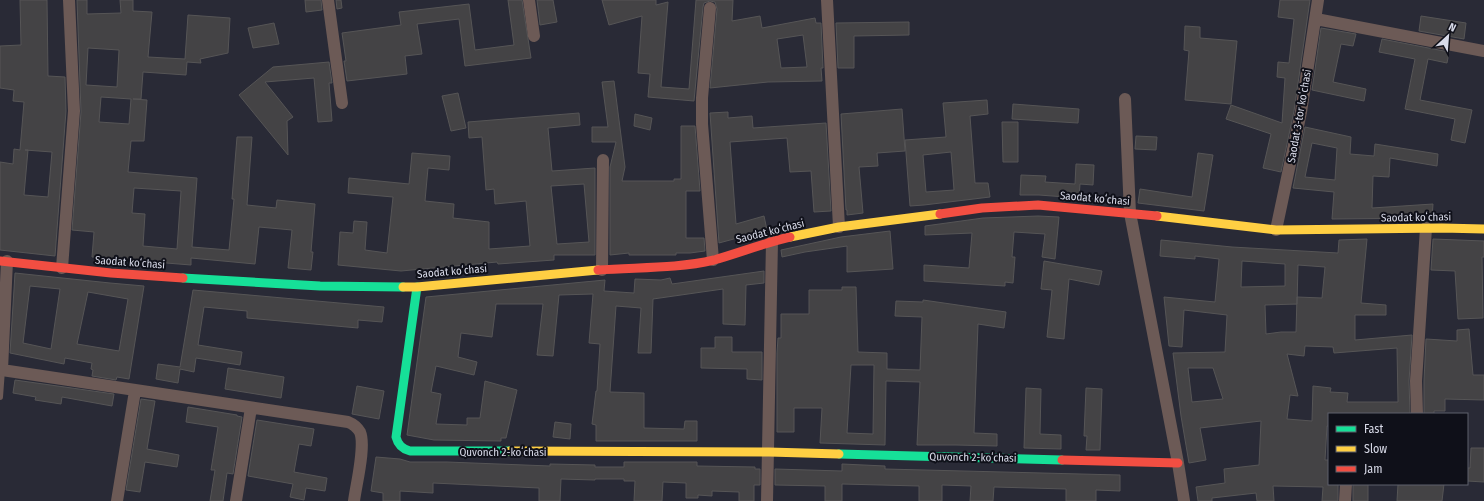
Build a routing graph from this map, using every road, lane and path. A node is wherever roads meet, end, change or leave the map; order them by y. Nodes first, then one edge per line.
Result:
1 (69, 0) edge
2 (328, 0) edge
3 (528, 0) edge
4 (826, 0) edge
5 (1318, 0) edge
6 (710, 8) dead end
7 (1316, 19) junction
8 (534, 36) dead end
9 (1484, 52) edge
10 (1125, 99) dead end
11 (342, 103) dead end
12 (603, 160) dead end
13 (1130, 213) junction
14 (839, 228) junction
15 (1426, 228) junction
16 (1484, 229) edge
17 (1276, 230) junction
18 (772, 241) junction
19 (713, 260) junction
20 (3, 261) edge
21 (62, 268) junction
22 (602, 270) junction
23 (418, 287) junction
24 (2, 370) junction
25 (136, 391) junction
26 (0, 398) edge
27 (251, 408) junction
28 (1417, 413) edge
29 (769, 452) junction
30 (1178, 462) junction
31 (1346, 485) edge
32 (117, 501) edge
33 (236, 501) edge
34 (354, 501) edge
35 (767, 501) edge
36 (1184, 501) edge
37 (1345, 501) edge

1 - 21 street
2 - 11 street
3 - 8 street
4 - 14 street
5 - 7 street, Saodat 3-tor koʻchasi
6 - 19 street
7 - 9 street
7 - 17 street, Saodat 3-tor koʻchasi
10 - 13 street
12 - 22 street
13 - 14 street, Saodat koʻchasi
13 - 17 street, Saodat koʻchasi
13 - 30 street
14 - 18 street, Saodat koʻchasi
15 - 16 street, Saodat koʻchasi
15 - 17 street, Saodat koʻchasi
15 - 28 street
18 - 19 street, Saodat koʻchasi
18 - 29 street
19 - 22 street, Saodat koʻchasi
20 - 21 street, Saodat koʻchasi
20 - 24 street
21 - 23 street, Saodat koʻchasi
22 - 23 street, Saodat koʻchasi
23 - 29 street, Quvonch 2-koʻchasi
24 - 25 street
24 - 26 lane
25 - 27 street
25 - 32 street
27 - 33 street
27 - 34 street
29 - 30 street, Quvonch 2-koʻchasi
29 - 35 street
30 - 36 street
31 - 37 street

